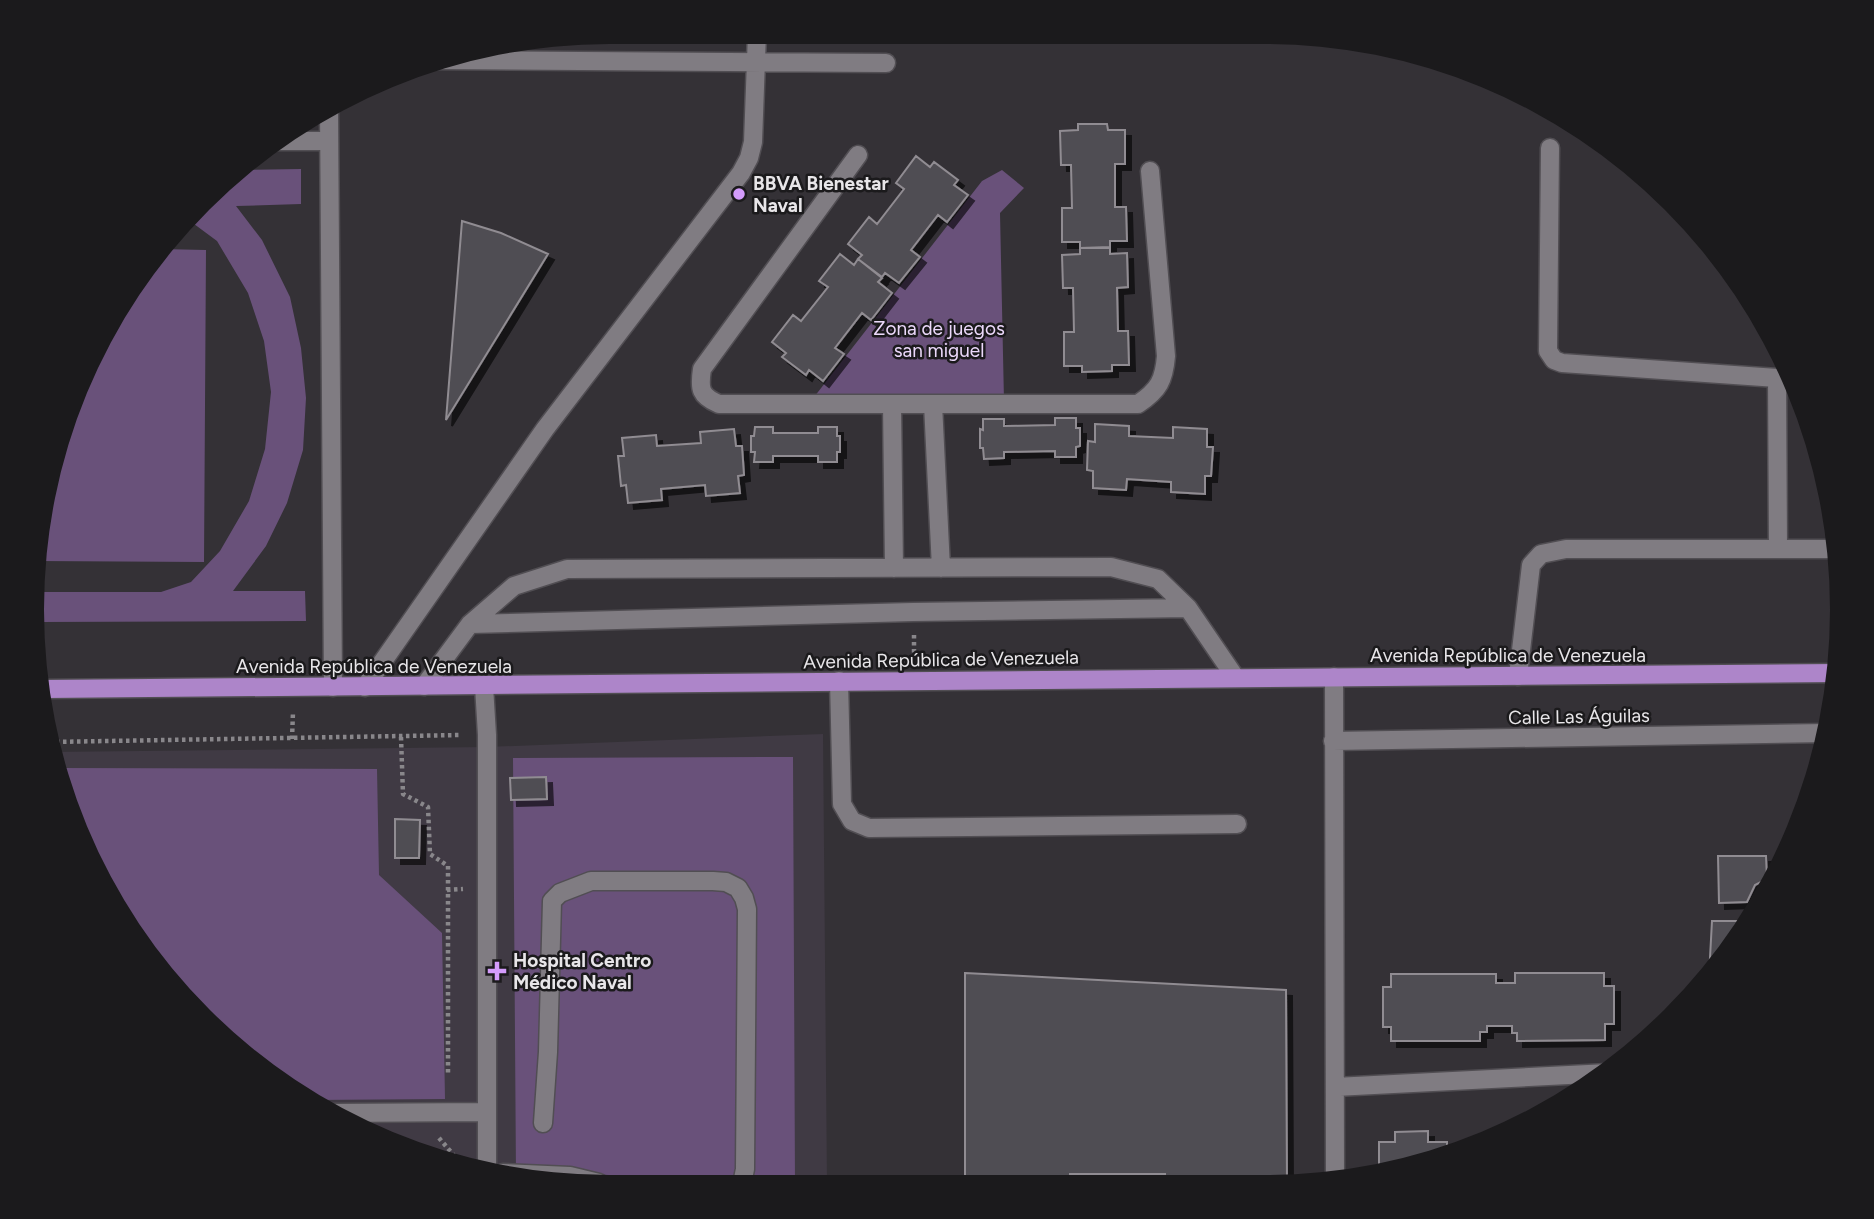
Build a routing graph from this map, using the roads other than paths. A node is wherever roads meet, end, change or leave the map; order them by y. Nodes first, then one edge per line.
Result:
1 (756, 44) edge
2 (471, 61) edge
3 (755, 62) junction
4 (886, 63) dead end
5 (329, 119) edge
6 (292, 141) edge
7 (329, 141) junction
8 (1550, 148) dead end
9 (858, 155) dead end
10 (1150, 171) dead end
11 (1780, 378) edge
12 (1784, 386) edge
13 (892, 404) junction
14 (933, 404) junction
15 (1778, 549) junction
16 (1826, 549) edge
17 (894, 568) junction
18 (941, 568) junction
19 (1188, 608) junction
20 (470, 624) junction
21 (1826, 673) edge
22 (1518, 676) junction
23 (1235, 677) junction
24 (1334, 677) junction
25 (839, 681) junction
26 (424, 686) junction
27 (484, 686) junction
28 (333, 687) junction
29 (365, 687) junction
30 (50, 689) edge
31 (1816, 733) edge
32 (1333, 741) junction
33 (1237, 824) dead end
34 (1587, 1074) edge
35 (1335, 1087) junction
36 (486, 1112) junction
37 (352, 1113) edge
38 (543, 1123) dead end
39 (487, 1161) edge
40 (1335, 1170) edge
41 (744, 1175) edge

1 - 3 street
2 - 3 street
3 - 4 street
3 - 29 street
5 - 7 street
6 - 7 street
7 - 28 street
8 - 11 street
9 - 13 street
10 - 14 street
12 - 15 street
13 - 14 street
13 - 17 street
14 - 18 street
15 - 16 street
15 - 22 street
17 - 18 street
17 - 20 street
18 - 19 street
19 - 20 street
19 - 23 street
20 - 26 street
21 - 22 main road, Avenida República de Venezuela
22 - 24 main road, Avenida República de Venezuela
23 - 24 main road, Avenida República de Venezuela
23 - 25 main road, Avenida República de Venezuela
24 - 32 street
25 - 27 main road, Avenida República de Venezuela
25 - 33 street
26 - 27 main road, Avenida República de Venezuela
26 - 29 main road, Avenida República de Venezuela
27 - 36 street
28 - 29 main road, Avenida República de Venezuela
28 - 30 main road, Avenida República de Venezuela
31 - 32 street, Calle Las Águilas
32 - 35 street
34 - 35 street
35 - 40 street
36 - 37 street
36 - 39 street
38 - 41 street

